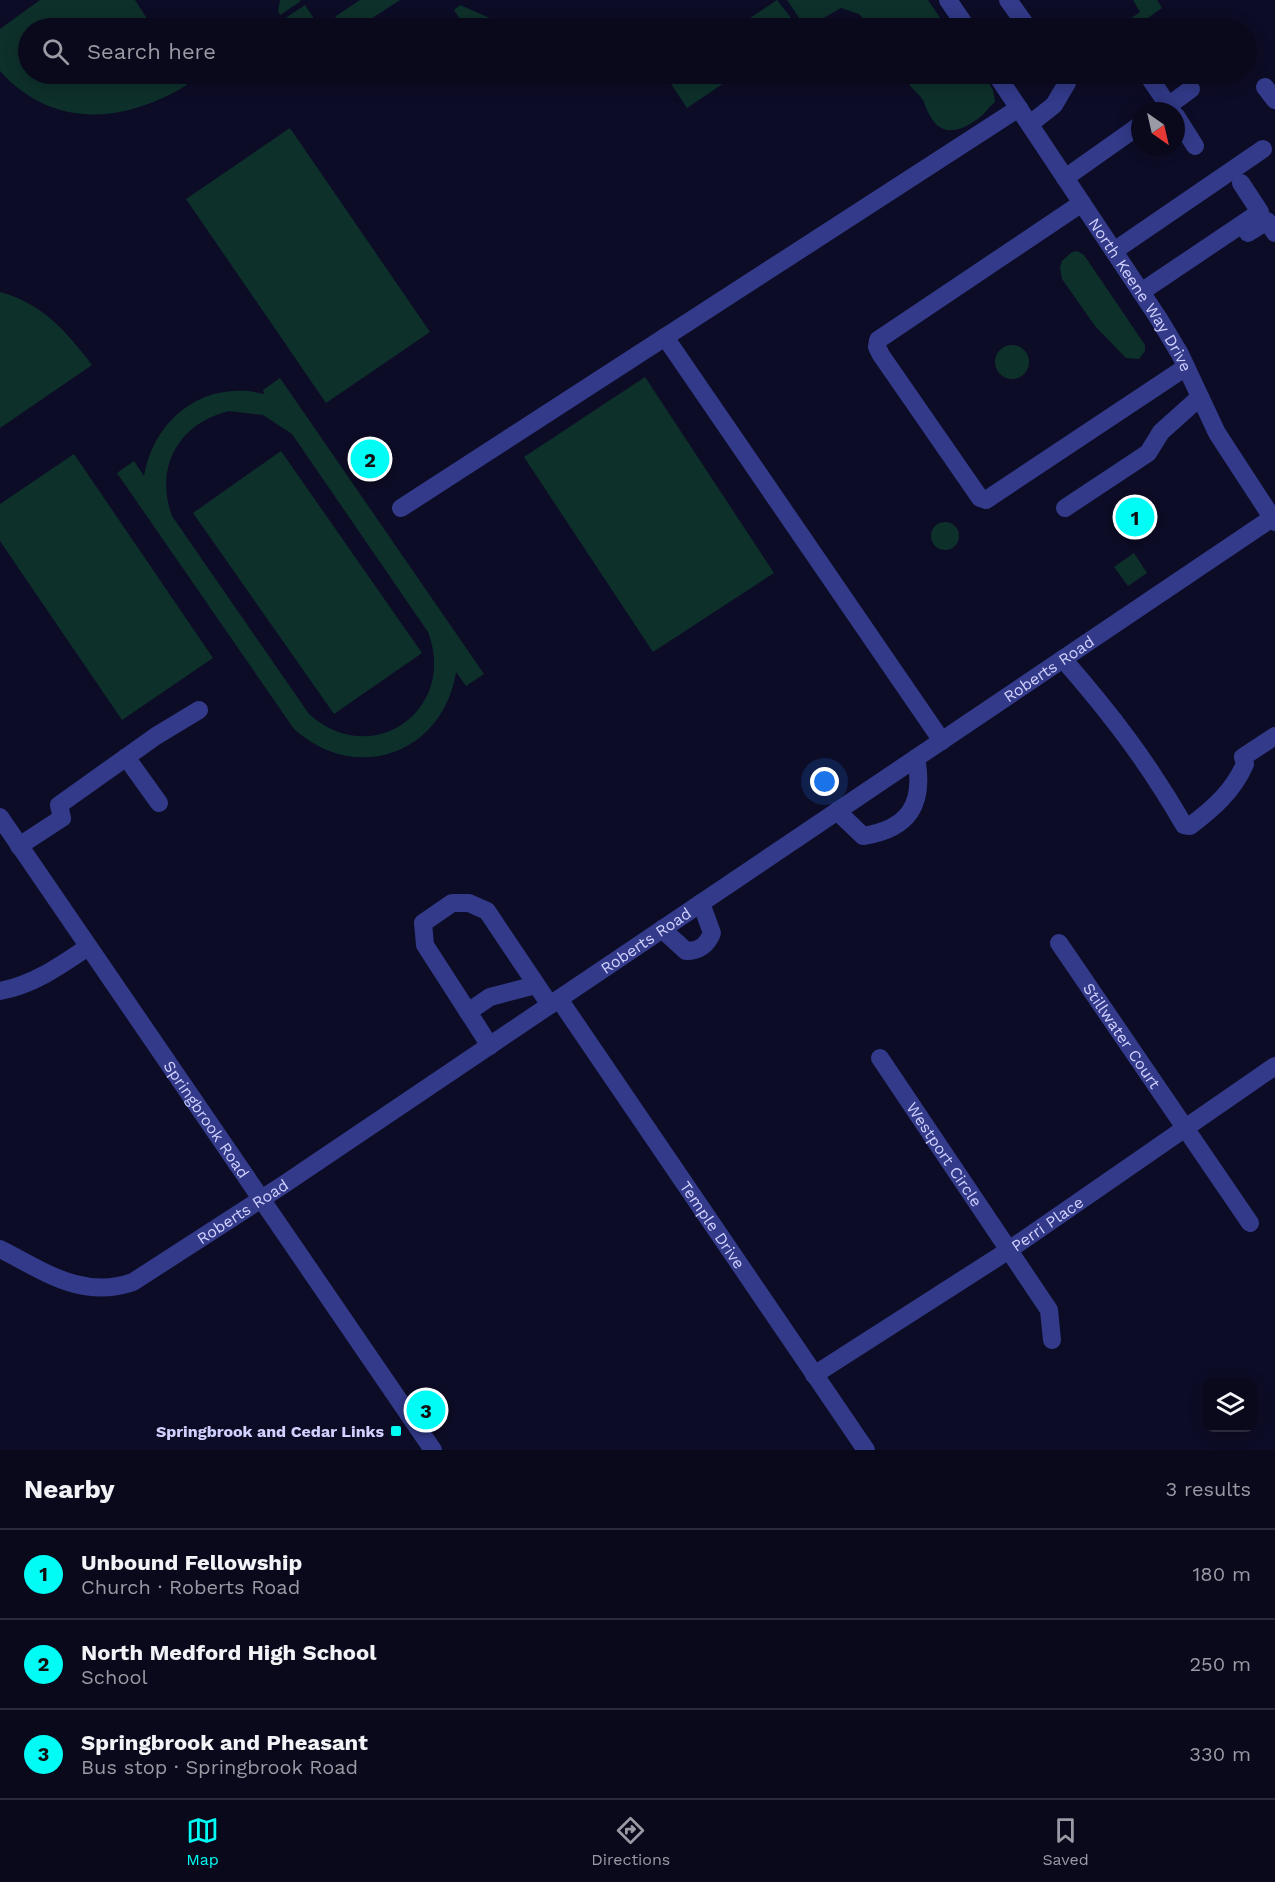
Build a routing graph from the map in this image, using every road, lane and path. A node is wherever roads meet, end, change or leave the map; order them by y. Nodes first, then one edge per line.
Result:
1 (948, 0) edge
2 (1008, 0) edge
3 (960, 18) edge
4 (1021, 18) edge
5 (1003, 84) edge
6 (1066, 84) edge
7 (1153, 84) edge
8 (1191, 89) dead end
9 (1164, 102) edge
10 (1178, 102) edge
11 (1019, 108) junction
12 (1030, 124) junction
13 (1131, 132) edge
14 (1185, 132) edge
15 (1196, 146) dead end
16 (1263, 149) dead end
17 (1065, 178) junction
18 (1241, 183) dead end
19 (1082, 203) junction
20 (1275, 233) edge
21 (1114, 251) junction
22 (1144, 297) junction
23 (665, 337) junction
24 (1186, 367) junction
25 (1200, 397) junction
26 (401, 508) dead end
27 (1065, 508) dead end
28 (1274, 519) edge
29 (1063, 659) junction
30 (199, 710) dead end
31 (1275, 736) edge
32 (942, 741) junction
33 (126, 758) junction
34 (916, 758) junction
35 (159, 804) dead end
36 (837, 811) junction
37 (0, 817) edge
38 (19, 846) junction
39 (701, 903) junction
40 (662, 929) junction
41 (1059, 943) dead end
42 (88, 947) junction
43 (536, 985) junction
44 (0, 991) edge
45 (554, 1002) junction
46 (468, 1012) junction
47 (490, 1046) junction
48 (880, 1058) dead end
49 (1275, 1066) edge
50 (1186, 1129) junction
51 (262, 1199) junction
52 (1250, 1223) dead end
53 (0, 1249) edge
54 (1010, 1250) junction
55 (1052, 1340) dead end
56 (814, 1374) junction
57 (432, 1450) edge
58 (866, 1450) edge

1 - 3 street
2 - 4 street
5 - 11 street, North Keene Way Drive
6 - 12 street
7 - 9 street
8 - 10 street
11 - 12 street, North Keene Way Drive
11 - 23 street
12 - 17 street, North Keene Way Drive
13 - 17 street
14 - 15 street
16 - 21 street
17 - 19 street, North Keene Way Drive
18 - 22 street
19 - 21 street, North Keene Way Drive
19 - 24 street
20 - 22 street
21 - 22 street, North Keene Way Drive
22 - 24 street, North Keene Way Drive
23 - 26 street
23 - 32 street
24 - 25 street, North Keene Way Drive
25 - 27 street
25 - 28 street, North Keene Way Drive
28 - 29 street, Roberts Road
29 - 31 street
29 - 32 street, Roberts Road
30 - 33 street
32 - 34 street, Roberts Road
33 - 35 street
33 - 38 street
34 - 36 street, Roberts Road
34 - 36 street
36 - 39 street, Roberts Road
37 - 38 street, Springbrook Road
38 - 42 street, Springbrook Road
39 - 40 street, Roberts Road
39 - 40 street
40 - 45 street, Roberts Road
41 - 50 street, Stillwater Court
42 - 44 street
42 - 51 street, Springbrook Road
43 - 45 street, Temple Drive
43 - 46 street
43 - 46 street, Temple Drive
45 - 47 street, Roberts Road
45 - 56 street, Temple Drive
46 - 47 street
47 - 51 street, Roberts Road
48 - 54 street, Westport Circle
49 - 50 street, Perri Place
50 - 52 street, Stillwater Court
50 - 54 street, Perri Place
51 - 53 street, Roberts Road
51 - 57 street, Springbrook Road
54 - 55 street, Westport Circle
54 - 56 street, Perri Place
56 - 58 street, Temple Drive

